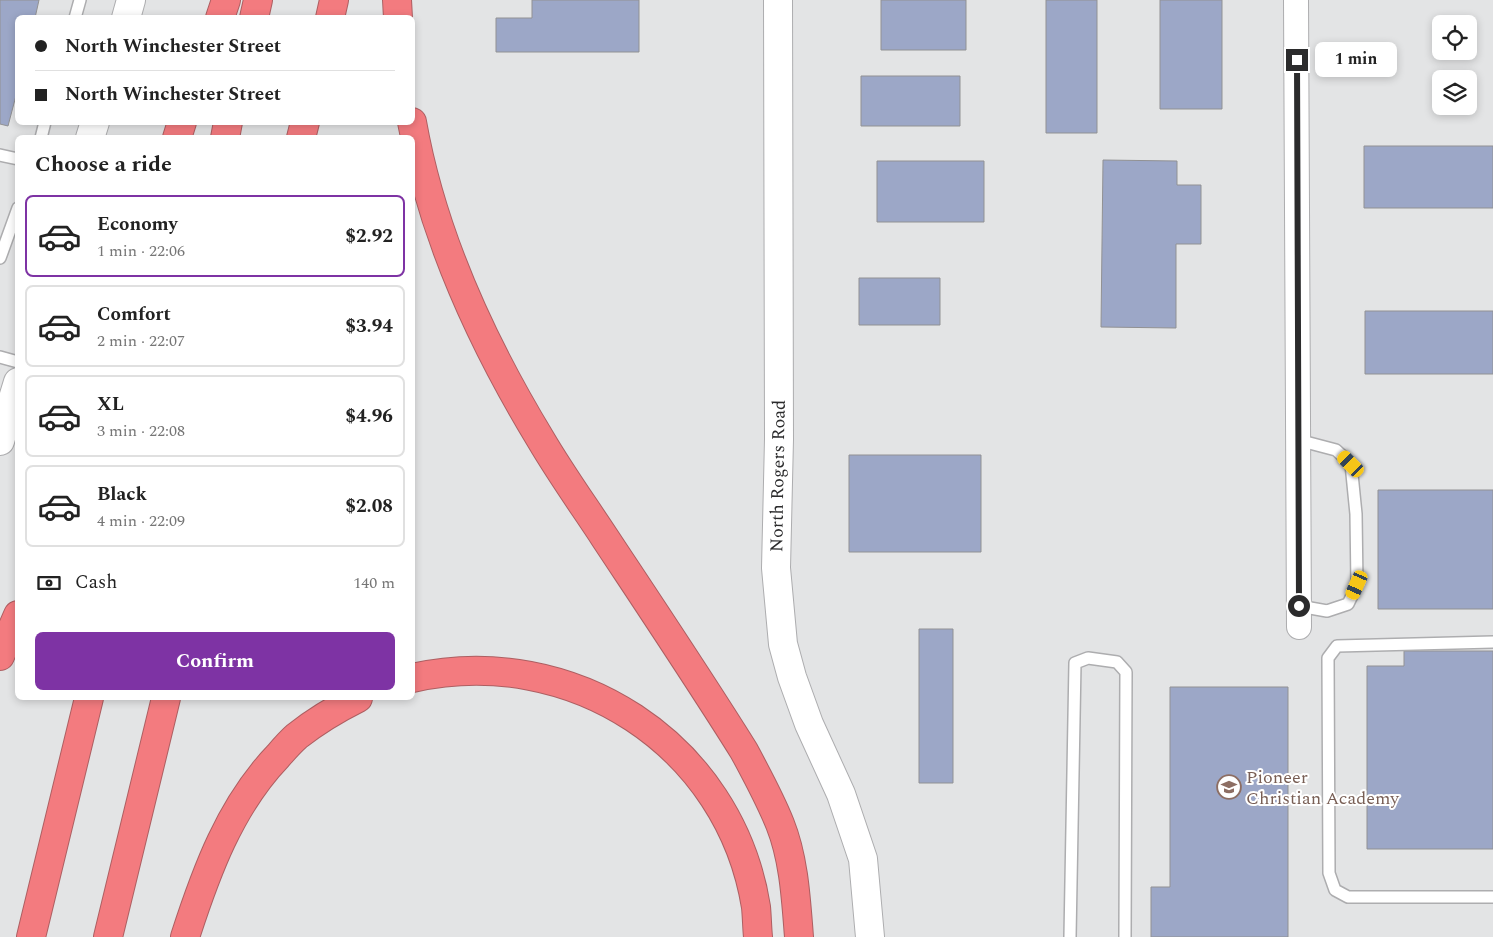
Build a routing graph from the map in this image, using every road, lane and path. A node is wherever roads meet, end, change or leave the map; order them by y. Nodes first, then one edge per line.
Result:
1 (80, 0) edge
2 (131, 0) edge
3 (226, 0) edge
4 (258, 0) edge
5 (334, 0) edge
6 (397, 0) edge
7 (778, 0) edge
8 (1296, 0) edge
9 (76, 15) edge
10 (127, 15) edge
11 (221, 15) edge
12 (255, 15) edge
13 (331, 15) edge
14 (398, 15) edge
15 (415, 136) edge
16 (0, 155) edge
17 (15, 158) edge
18 (15, 216) edge
19 (0, 258) edge
20 (0, 357) edge
21 (15, 361) edge
22 (15, 392) edge
23 (1298, 440) junction
24 (0, 441) edge
25 (1299, 617) joint
26 (15, 623) edge
27 (1493, 642) edge
28 (0, 656) edge
29 (415, 677) edge
30 (89, 700) edge
31 (166, 700) edge
32 (354, 700) edge
33 (1493, 897) edge
34 (31, 937) edge
35 (108, 937) edge
36 (185, 937) edge
37 (758, 937) edge
38 (800, 937) edge
39 (870, 937) edge
40 (1070, 937) edge
41 (1125, 937) edge

1 - 9 lane
2 - 10 street
3 - 11 highway
4 - 12 highway
5 - 13 highway
6 - 14 highway
7 - 39 street, North Rogers Road
8 - 23 street
15 - 38 highway
16 - 17 lane
18 - 19 lane
20 - 21 lane
22 - 24 street
23 - 25 street
23 - 25 lane
26 - 28 highway
27 - 33 lane
29 - 37 highway
30 - 34 highway
31 - 35 highway
32 - 36 highway
40 - 41 lane

